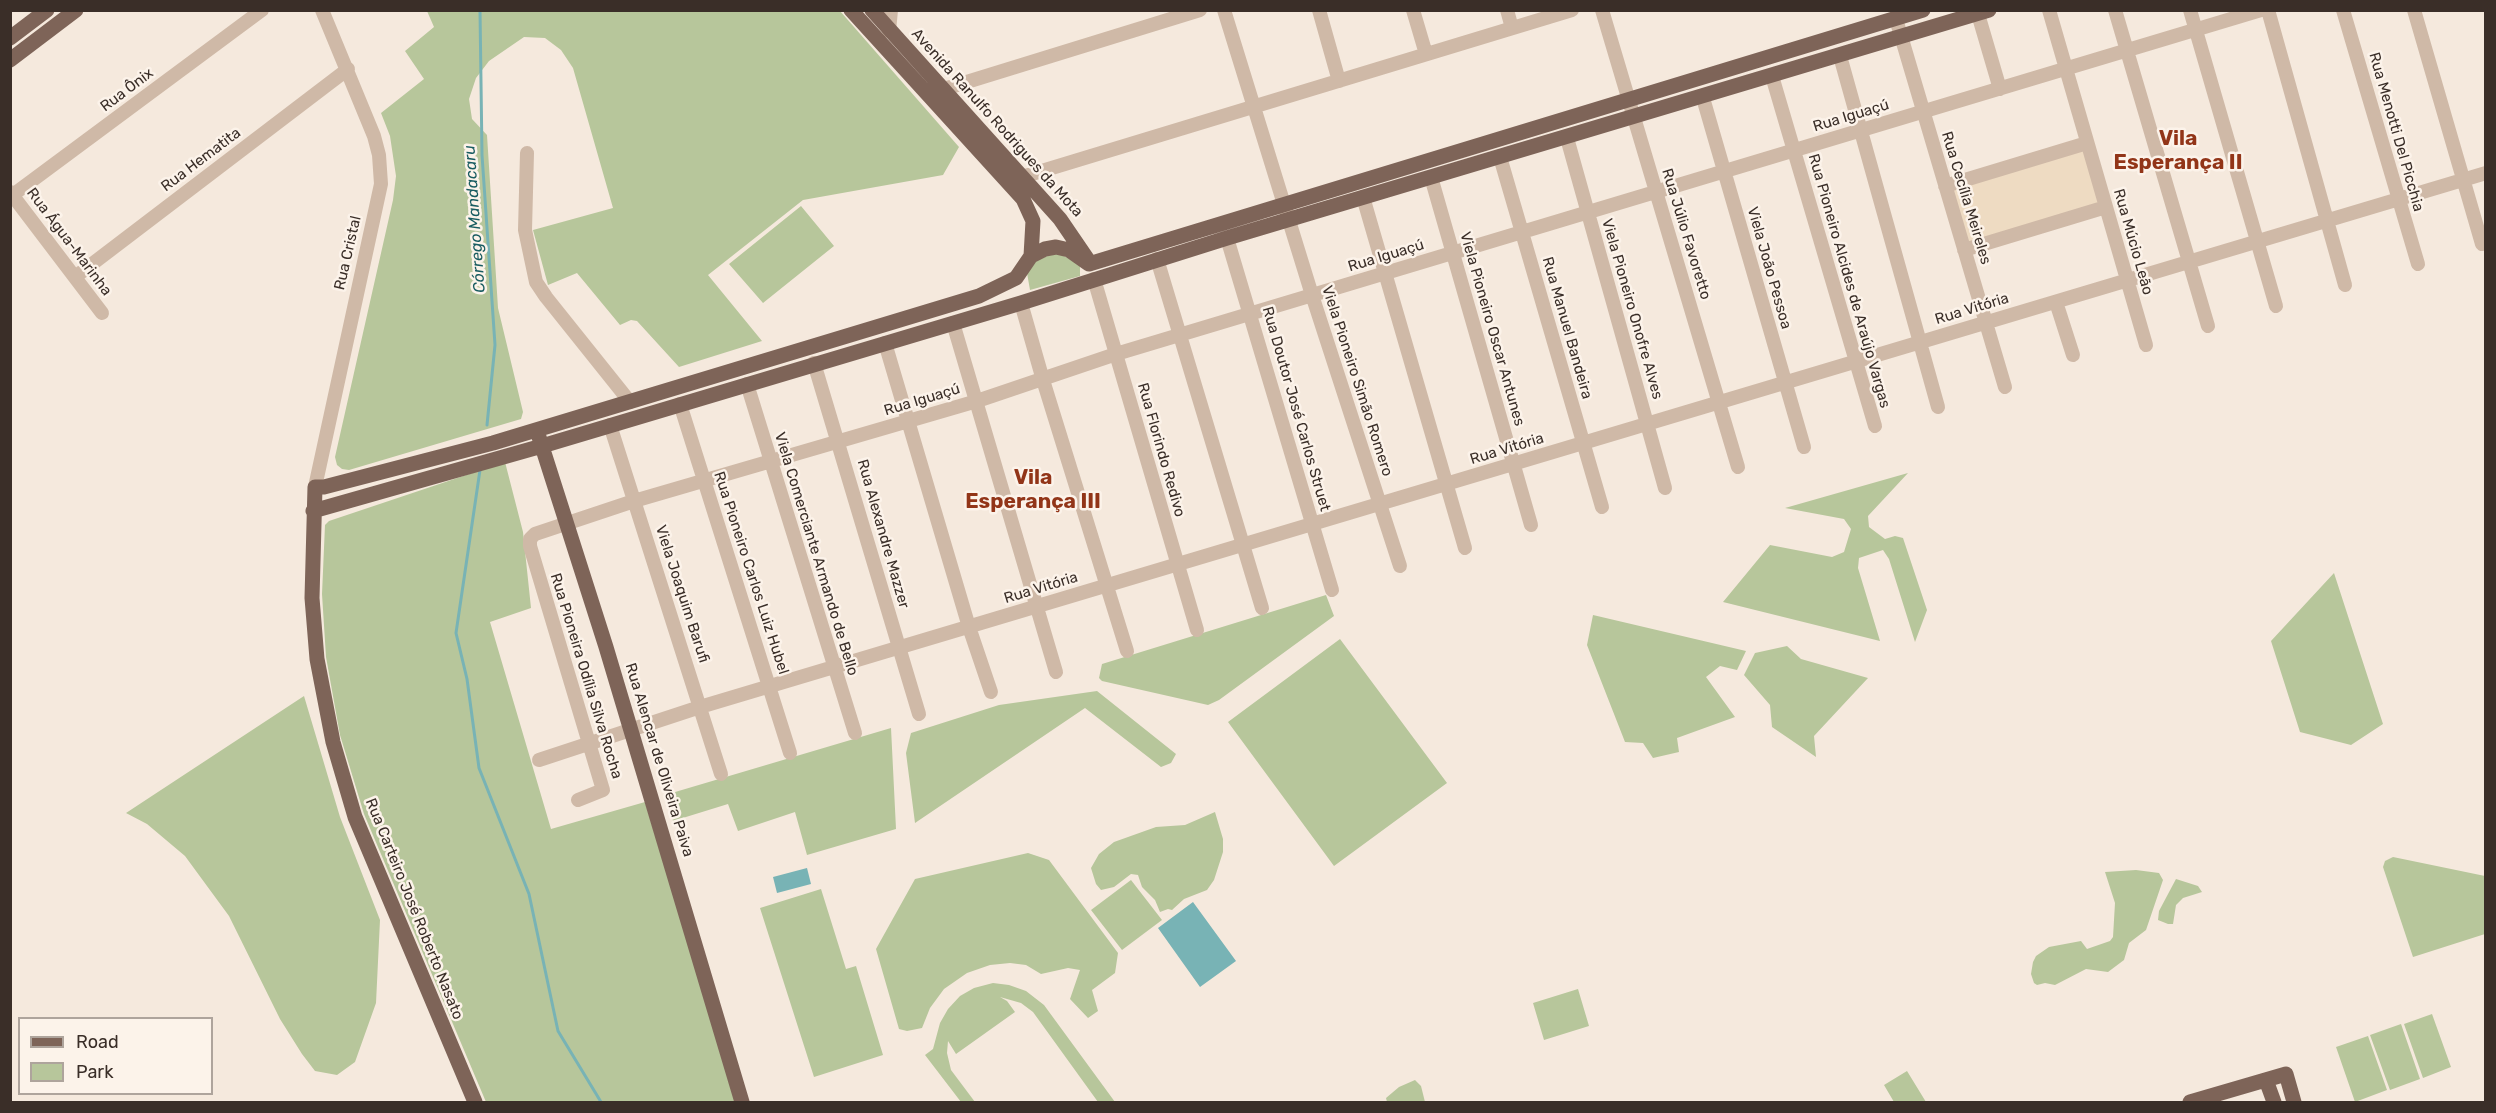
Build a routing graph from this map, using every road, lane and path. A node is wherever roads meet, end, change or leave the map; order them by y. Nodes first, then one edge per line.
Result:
1 (47, 10) edge
2 (76, 10) edge
3 (262, 10) edge
4 (322, 10) edge
5 (851, 10) edge
6 (872, 10) edge
7 (891, 10) edge
8 (1200, 10) edge
9 (1224, 10) edge
10 (1319, 10) edge
11 (1413, 10) edge
12 (1507, 10) edge
13 (1572, 10) edge
14 (1602, 10) edge
15 (1923, 10) edge
16 (2049, 10) edge
17 (2115, 10) edge
18 (2190, 10) edge
19 (2261, 10) edge
20 (2268, 10) edge
21 (2343, 10) edge
22 (2414, 10) edge
23 (1984, 12) edge
24 (244, 15) edge
25 (1896, 19) junction
26 (1512, 28) junction
27 (2196, 30) junction
28 (889, 31) junction
29 (1902, 37) junction
30 (10, 38) edge
31 (2126, 51) junction
32 (1426, 54) junction
33 (1840, 56) junction
34 (10, 60) edge
35 (348, 69) junction
36 (2066, 69) junction
37 (1772, 76) junction
38 (1339, 81) junction
39 (944, 89) junction
40 (2000, 89) junction
41 (1703, 98) junction
42 (1629, 99) junction
43 (1254, 108) junction
44 (1923, 112) junction
45 (1634, 118) junction
46 (1860, 131) junction
47 (1567, 138) junction
48 (2087, 143) junction
49 (1794, 151) junction
50 (527, 153) dead end
51 (1500, 157) junction
52 (1724, 171) junction
53 (2486, 173) edge
54 (1022, 177) junction
55 (1431, 177) junction
56 (2464, 180) junction
57 (1945, 186) junction
58 (1656, 192) junction
59 (11, 195) edge
60 (1363, 197) junction
61 (2398, 199) junction
62 (2106, 207) junction
63 (1288, 212) junction
64 (1587, 213) junction
65 (2327, 221) junction
66 (1522, 232) junction
67 (1227, 238) junction
68 (2257, 241) junction
69 (2482, 244) dead end
70 (1964, 250) junction
71 (1453, 253) junction
72 (1031, 255) junction
73 (1157, 259) junction
74 (2188, 261) junction
75 (1089, 264) junction
76 (2418, 264) dead end
77 (1386, 273) junction
78 (75, 277) junction
79 (1016, 278) junction
80 (1094, 279) junction
81 (2127, 280) junction
82 (2345, 285) dead end
83 (1312, 295) junction
84 (2056, 302) junction
85 (1021, 303) junction
86 (2276, 306) dead end
87 (102, 313) dead end
88 (1251, 314) junction
89 (953, 323) junction
90 (1986, 323) junction
91 (2208, 326) dead end
92 (1180, 335) junction
93 (885, 342) junction
94 (1920, 342) junction
95 (2146, 345) dead end
96 (1116, 354) junction
97 (2073, 355) dead end
98 (1856, 362) junction
99 (814, 363) junction
100 (1043, 380) junction
101 (1785, 383) junction
102 (747, 384) junction
103 (2005, 387) dead end
104 (976, 401) junction
105 (630, 402) junction
106 (1719, 403) junction
107 (680, 404) junction
108 (1938, 407) dead end
109 (908, 421) junction
110 (1647, 424) junction
111 (610, 425) junction
112 (1875, 426) dead end
113 (537, 430) junction
114 (839, 442) junction
115 (1583, 443) junction
116 (542, 446) junction
117 (1804, 447) dead end
118 (771, 461) junction
119 (1514, 464) junction
120 (1738, 467) dead end
121 (703, 481) junction
122 (1447, 484) junction
123 (315, 487) junction
124 (1665, 488) dead end
125 (634, 501) junction
126 (1379, 504) junction
127 (1602, 507) dead end
128 (313, 511) junction
129 (566, 523) junction
130 (1312, 524) junction
131 (1531, 525) dead end
132 (1242, 545) junction
133 (530, 546) joint
134 (1465, 548) dead end
135 (1177, 564) junction
136 (1400, 566) dead end
137 (1108, 585) junction
138 (1332, 590) dead end
139 (1038, 606) junction
140 (1262, 608) dead end
141 (969, 627) junction
142 (1197, 630) dead end
143 (898, 648) junction
144 (1127, 651) dead end
145 (833, 667) junction
146 (1056, 672) dead end
147 (770, 686) junction
148 (992, 692) dead end
149 (700, 707) junction
150 (919, 714) dead end
151 (630, 728) junction
152 (855, 733) dead end
153 (590, 742) junction
154 (790, 753) dead end
155 (539, 760) dead end
156 (721, 774) dead end
157 (578, 800) dead end
158 (2266, 1080) junction
159 (475, 1102) edge
160 (742, 1102) edge
161 (2190, 1102) edge
162 (2274, 1102) edge
163 (2294, 1102) edge

1 - 30 main road
2 - 34 main road
3 - 24 street, Rua Ônix
4 - 35 street, Rua Cristal
5 - 72 main road
6 - 28 main road, Avenida Ranulfo Rodrigues da Mota
7 - 28 street
8 - 39 street
9 - 43 street, Viela Pioneiro Simão Romero
10 - 38 street
11 - 32 street
12 - 26 street
13 - 26 street
14 - 42 street, Rua Júlio Favoretto
15 - 25 main road
16 - 36 street, Rua Múcio Leão
17 - 31 street
18 - 27 street
19 - 27 street, Rua Iguaçú
20 - 65 street
21 - 61 street, Rua Menotti Del Picchia
22 - 56 street
23 - 29 main road
23 - 40 street
24 - 59 street, Rua Ônix
25 - 29 street, Rua Cecília Meireles
25 - 42 main road
26 - 32 street
27 - 31 street, Rua Iguaçú
27 - 68 street
28 - 39 main road, Avenida Ranulfo Rodrigues da Mota
29 - 33 main road
29 - 44 street, Rua Cecília Meireles
31 - 36 street, Rua Iguaçú
31 - 74 street
32 - 38 street
33 - 37 main road
33 - 46 street
35 - 78 street, Rua Hematita
35 - 123 street, Rua Cristal
36 - 40 street, Rua Iguaçú
36 - 48 street, Rua Múcio Leão
37 - 41 main road
37 - 49 street, Rua Pioneiro Alcides de Araújo Vargas
38 - 43 street
39 - 54 main road, Avenida Ranulfo Rodrigues da Mota
40 - 44 street, Rua Iguaçú
41 - 45 main road
41 - 52 street, Viela João Pessoa
42 - 45 street, Rua Júlio Favoretto
42 - 63 main road
43 - 54 street
43 - 63 street, Viela Pioneiro Simão Romero
44 - 46 street, Rua Iguaçú
44 - 57 street, Rua Cecília Meireles
45 - 47 main road
45 - 58 street, Rua Júlio Favoretto
46 - 49 street, Rua Iguaçú
46 - 94 street
47 - 51 main road
47 - 64 street, Viela Pioneiro Onofre Alves
48 - 57 street
48 - 62 street, Rua Múcio Leão
49 - 52 street, Rua Iguaçú
49 - 98 street, Rua Pioneiro Alcides de Araújo Vargas
50 - 105 street
51 - 55 main road
51 - 66 street, Rua Manuel Bandeira
52 - 58 street, Rua Iguaçú
52 - 101 street, Viela João Pessoa
53 - 56 street, Rua Vitória
54 - 75 main road, Avenida Ranulfo Rodrigues da Mota
55 - 60 main road
55 - 71 street, Viela Pioneiro Oscar Antunes
56 - 61 street, Rua Vitória
56 - 69 street
57 - 70 street, Rua Cecília Meireles
58 - 64 street, Rua Iguaçú
58 - 106 street, Rua Júlio Favoretto
59 - 78 street, Rua Água-Marinha
60 - 63 main road
60 - 77 street
61 - 65 street, Rua Vitória
61 - 76 street, Rua Menotti Del Picchia
62 - 70 street
62 - 81 street, Rua Múcio Leão
63 - 67 main road
63 - 75 main road
63 - 83 street, Viela Pioneiro Simão Romero
64 - 66 street, Rua Iguaçú
64 - 110 street, Viela Pioneiro Onofre Alves
65 - 68 street, Rua Vitória
65 - 82 street
66 - 71 street, Rua Iguaçú
66 - 115 street, Rua Manuel Bandeira
67 - 73 main road
67 - 88 street, Rua Doutor José Carlos Struet
68 - 74 street, Rua Vitória
68 - 86 street
70 - 90 street, Rua Cecília Meireles
71 - 77 street, Rua Iguaçú
71 - 119 street, Viela Pioneiro Oscar Antunes
72 - 75 main road
72 - 79 main road
73 - 80 main road
73 - 92 street
74 - 81 street, Rua Vitória
74 - 91 street
75 - 80 main road, Avenida Ranulfo Rodrigues da Mota
77 - 83 street, Rua Iguaçú
77 - 122 street
78 - 87 street, Rua Água-Marinha
79 - 85 main road
79 - 105 main road
80 - 85 main road
80 - 96 street, Rua Florindo Redivo
81 - 84 street, Rua Vitória
81 - 95 street, Rua Múcio Leão
83 - 88 street, Rua Iguaçú
83 - 126 street, Viela Pioneiro Simão Romero
84 - 90 street, Rua Vitória
84 - 97 street
85 - 89 main road
85 - 100 street
88 - 92 street, Rua Iguaçú
88 - 130 street, Rua Doutor José Carlos Struet
89 - 93 main road
89 - 104 street
90 - 94 street, Rua Vitória
90 - 103 street, Rua Cecília Meireles
92 - 96 street, Rua Iguaçú
92 - 132 street
93 - 99 main road
93 - 109 street
94 - 98 street, Rua Vitória
94 - 108 street
96 - 100 street, Rua Iguaçú
96 - 135 street, Rua Florindo Redivo
98 - 101 street, Rua Vitória
98 - 112 street, Rua Pioneiro Alcides de Araújo Vargas
99 - 102 main road
99 - 114 street, Rua Alexandre Mazzer
100 - 104 street, Rua Iguaçú
100 - 137 street
101 - 106 street, Rua Vitória
101 - 117 street, Viela João Pessoa
102 - 107 main road
102 - 118 street, Viela Comerciante Armando de Bello
104 - 109 street, Rua Iguaçú
104 - 139 street
105 - 113 main road
106 - 110 street, Rua Vitória
106 - 120 street, Rua Júlio Favoretto
107 - 111 main road
107 - 121 street, Rua Pioneiro Carlos Luiz Hubel
109 - 114 street, Rua Iguaçú
109 - 141 street
110 - 115 street, Rua Vitória
110 - 124 street, Viela Pioneiro Onofre Alves
111 - 116 main road
111 - 125 street, Viela Joaquim Barufi
113 - 116 main road, Rua Alencar de Oliveira Paiva
113 - 123 main road
114 - 118 street, Rua Iguaçú
114 - 143 street, Rua Alexandre Mazzer
115 - 119 street, Rua Vitória
115 - 127 street, Rua Manuel Bandeira
116 - 128 main road
116 - 129 main road, Rua Alencar de Oliveira Paiva
118 - 121 street, Rua Iguaçú
118 - 145 street, Viela Comerciante Armando de Bello
119 - 122 street, Rua Vitória
119 - 131 street, Viela Pioneiro Oscar Antunes
121 - 125 street, Rua Iguaçú
121 - 147 street, Rua Pioneiro Carlos Luiz Hubel
122 - 126 street, Rua Vitória
122 - 134 street
123 - 128 main road, Rua Cristal
125 - 129 street, Rua Iguaçú
125 - 149 street, Viela Joaquim Barufi
126 - 130 street, Rua Vitória
126 - 136 street, Viela Pioneiro Simão Romero
128 - 159 main road, Rua Carteiro José Roberto Nasato
129 - 133 street, Rua Iguaçú
129 - 151 main road, Rua Alencar de Oliveira Paiva
130 - 132 street, Rua Vitória
130 - 138 street, Rua Doutor José Carlos Struet
132 - 135 street, Rua Vitória
132 - 140 street
133 - 153 street, Rua Pioneira Odília Silva Rocha
135 - 137 street, Rua Vitória
135 - 142 street, Rua Florindo Redivo
137 - 139 street, Rua Vitória
137 - 144 street
139 - 141 street, Rua Vitória
139 - 146 street
141 - 143 street, Rua Vitória
141 - 148 street
143 - 145 street, Rua Vitória
143 - 150 street, Rua Alexandre Mazzer
145 - 147 street, Rua Vitória
145 - 152 street, Viela Comerciante Armando de Bello
147 - 149 street, Rua Vitória
147 - 154 street, Rua Pioneiro Carlos Luiz Hubel
149 - 151 street, Rua Vitória
149 - 156 street, Viela Joaquim Barufi
151 - 153 street, Rua Vitória
151 - 160 main road, Rua Alencar de Oliveira Paiva
153 - 155 street, Rua Vitória
153 - 157 street, Rua Pioneira Odília Silva Rocha
158 - 161 main road
158 - 162 main road
158 - 163 main road

